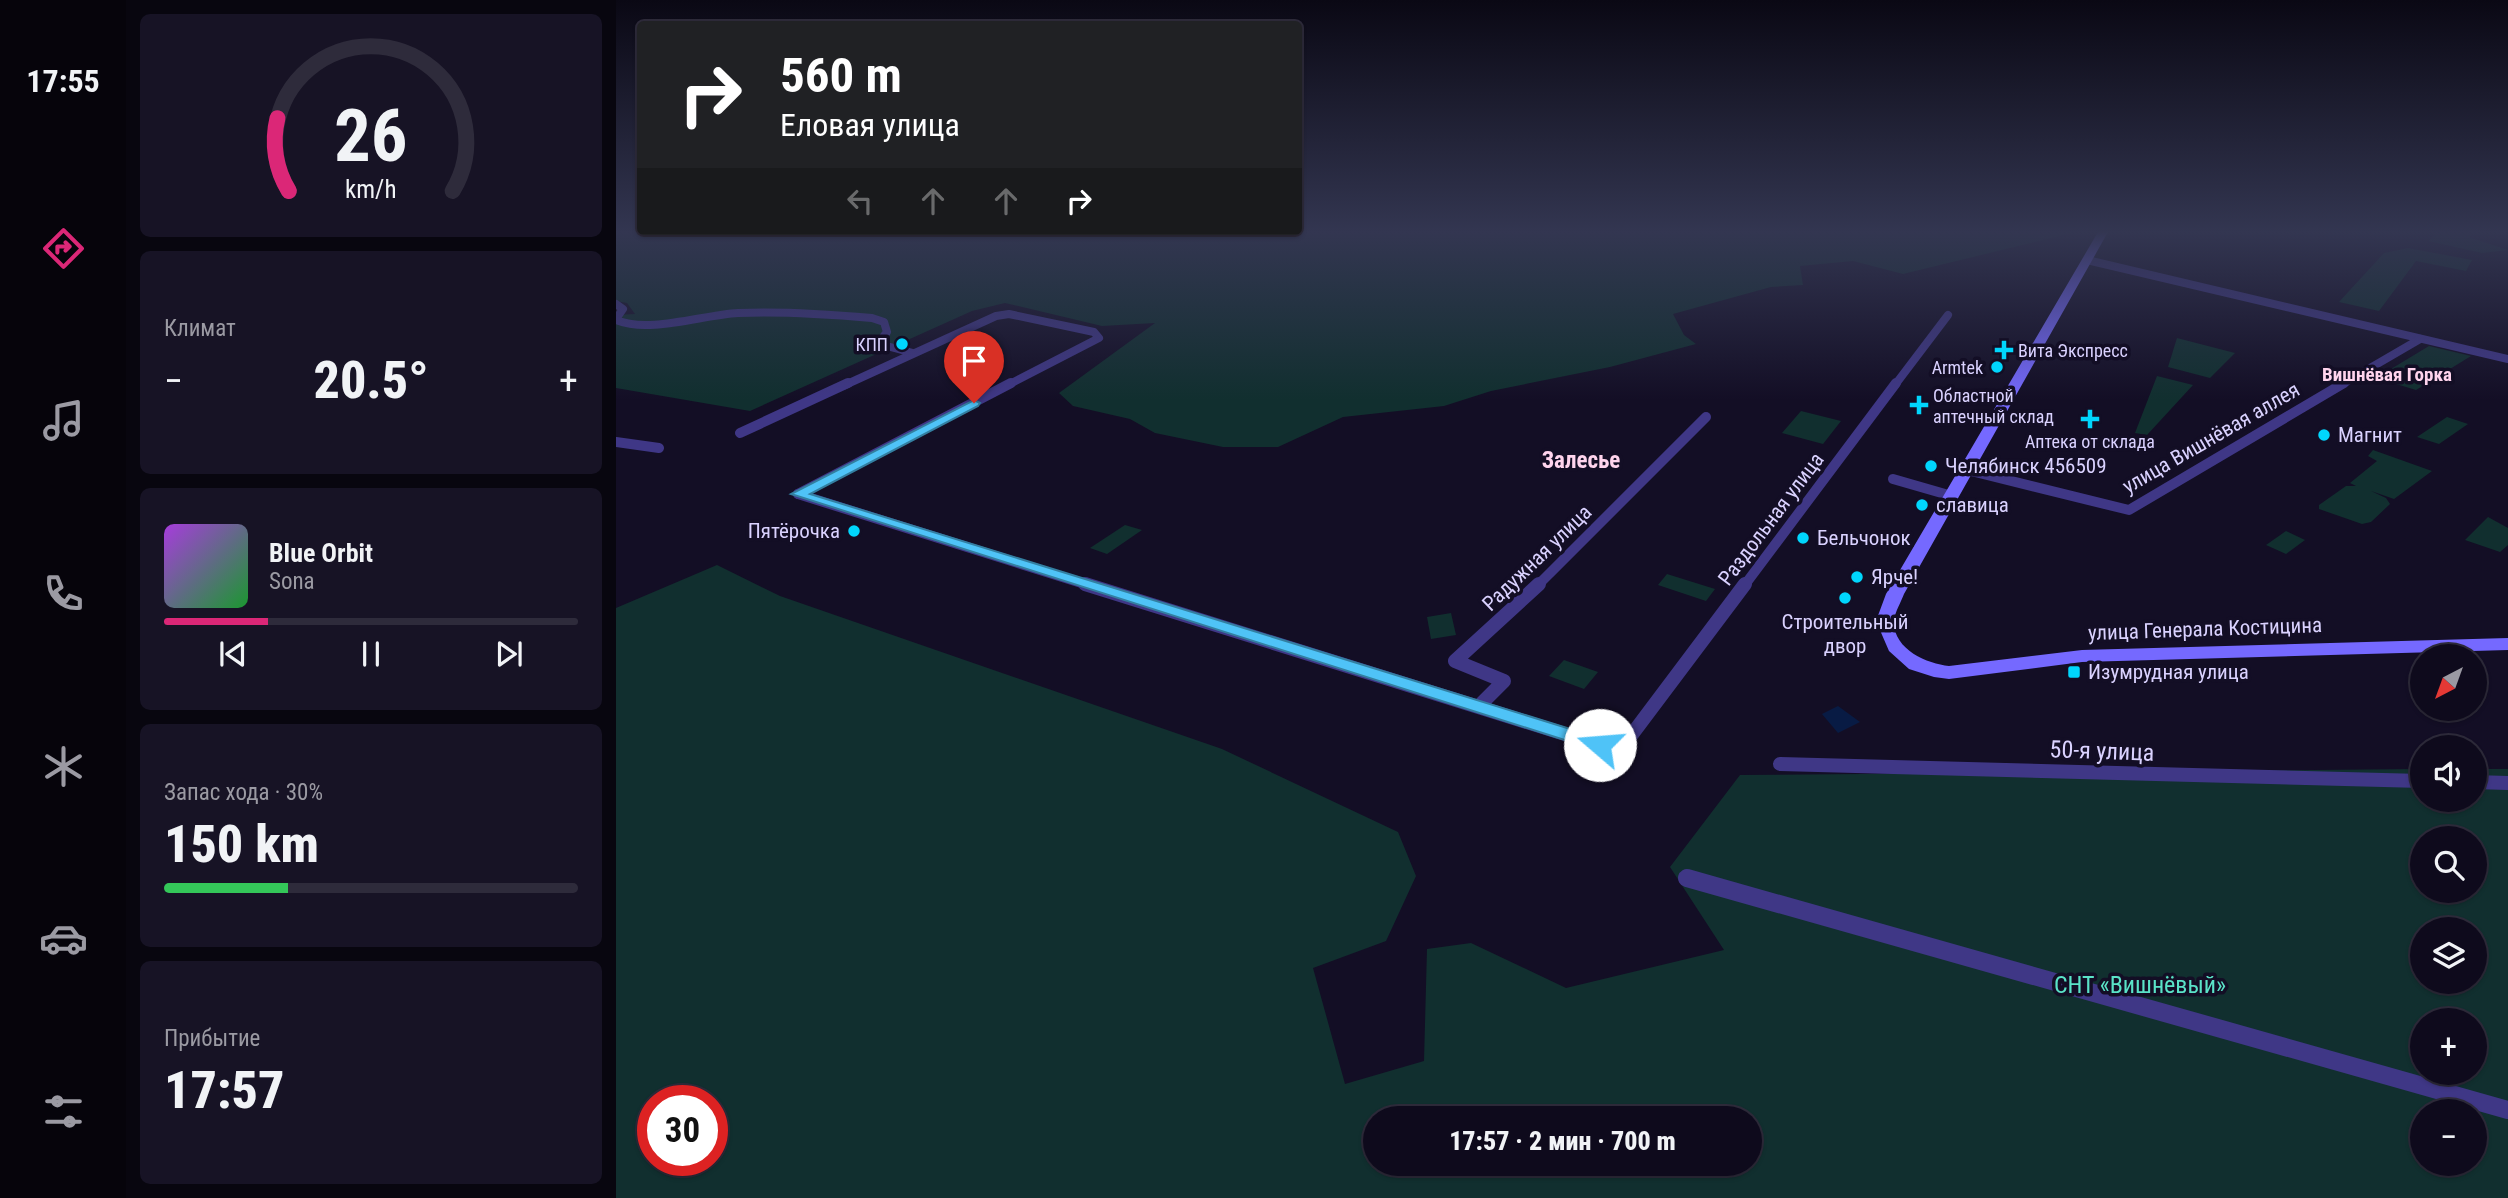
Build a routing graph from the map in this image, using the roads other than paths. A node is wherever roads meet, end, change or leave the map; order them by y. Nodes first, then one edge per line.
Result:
1 (2071, 288) edge
2 (2205, 288) edge
3 (618, 306) edge
4 (1948, 315) dead end
5 (616, 319) edge
6 (1099, 338) joint
7 (2420, 339) junction
8 (913, 353) junction
9 (2508, 359) edge
10 (1706, 417) dead end
11 (740, 433) dead end
12 (616, 442) edge
13 (659, 448) dead end
14 (1966, 470) junction
15 (1894, 480) dead end
16 (1952, 496) junction
17 (2508, 644) edge
18 (1479, 706) junction
19 (1780, 764) dead end
20 (2410, 781) edge
21 (2487, 782) edge
22 (2508, 783) edge
23 (1688, 878) dead end
24 (2508, 1110) edge

1 - 14 street
2 - 7 street
3 - 5 street
4 - 18 street, Раздольная улица
5 - 8 street
6 - 8 street
6 - 18 street
7 - 9 street
7 - 14 street, улица Вишнёвая аллея
8 - 11 street
10 - 18 street, Радужная улица
12 - 13 street
14 - 16 street
15 - 16 street
16 - 17 street, улица Генерала Костицина
19 - 20 street, 50-я улица
21 - 22 street
23 - 24 street

